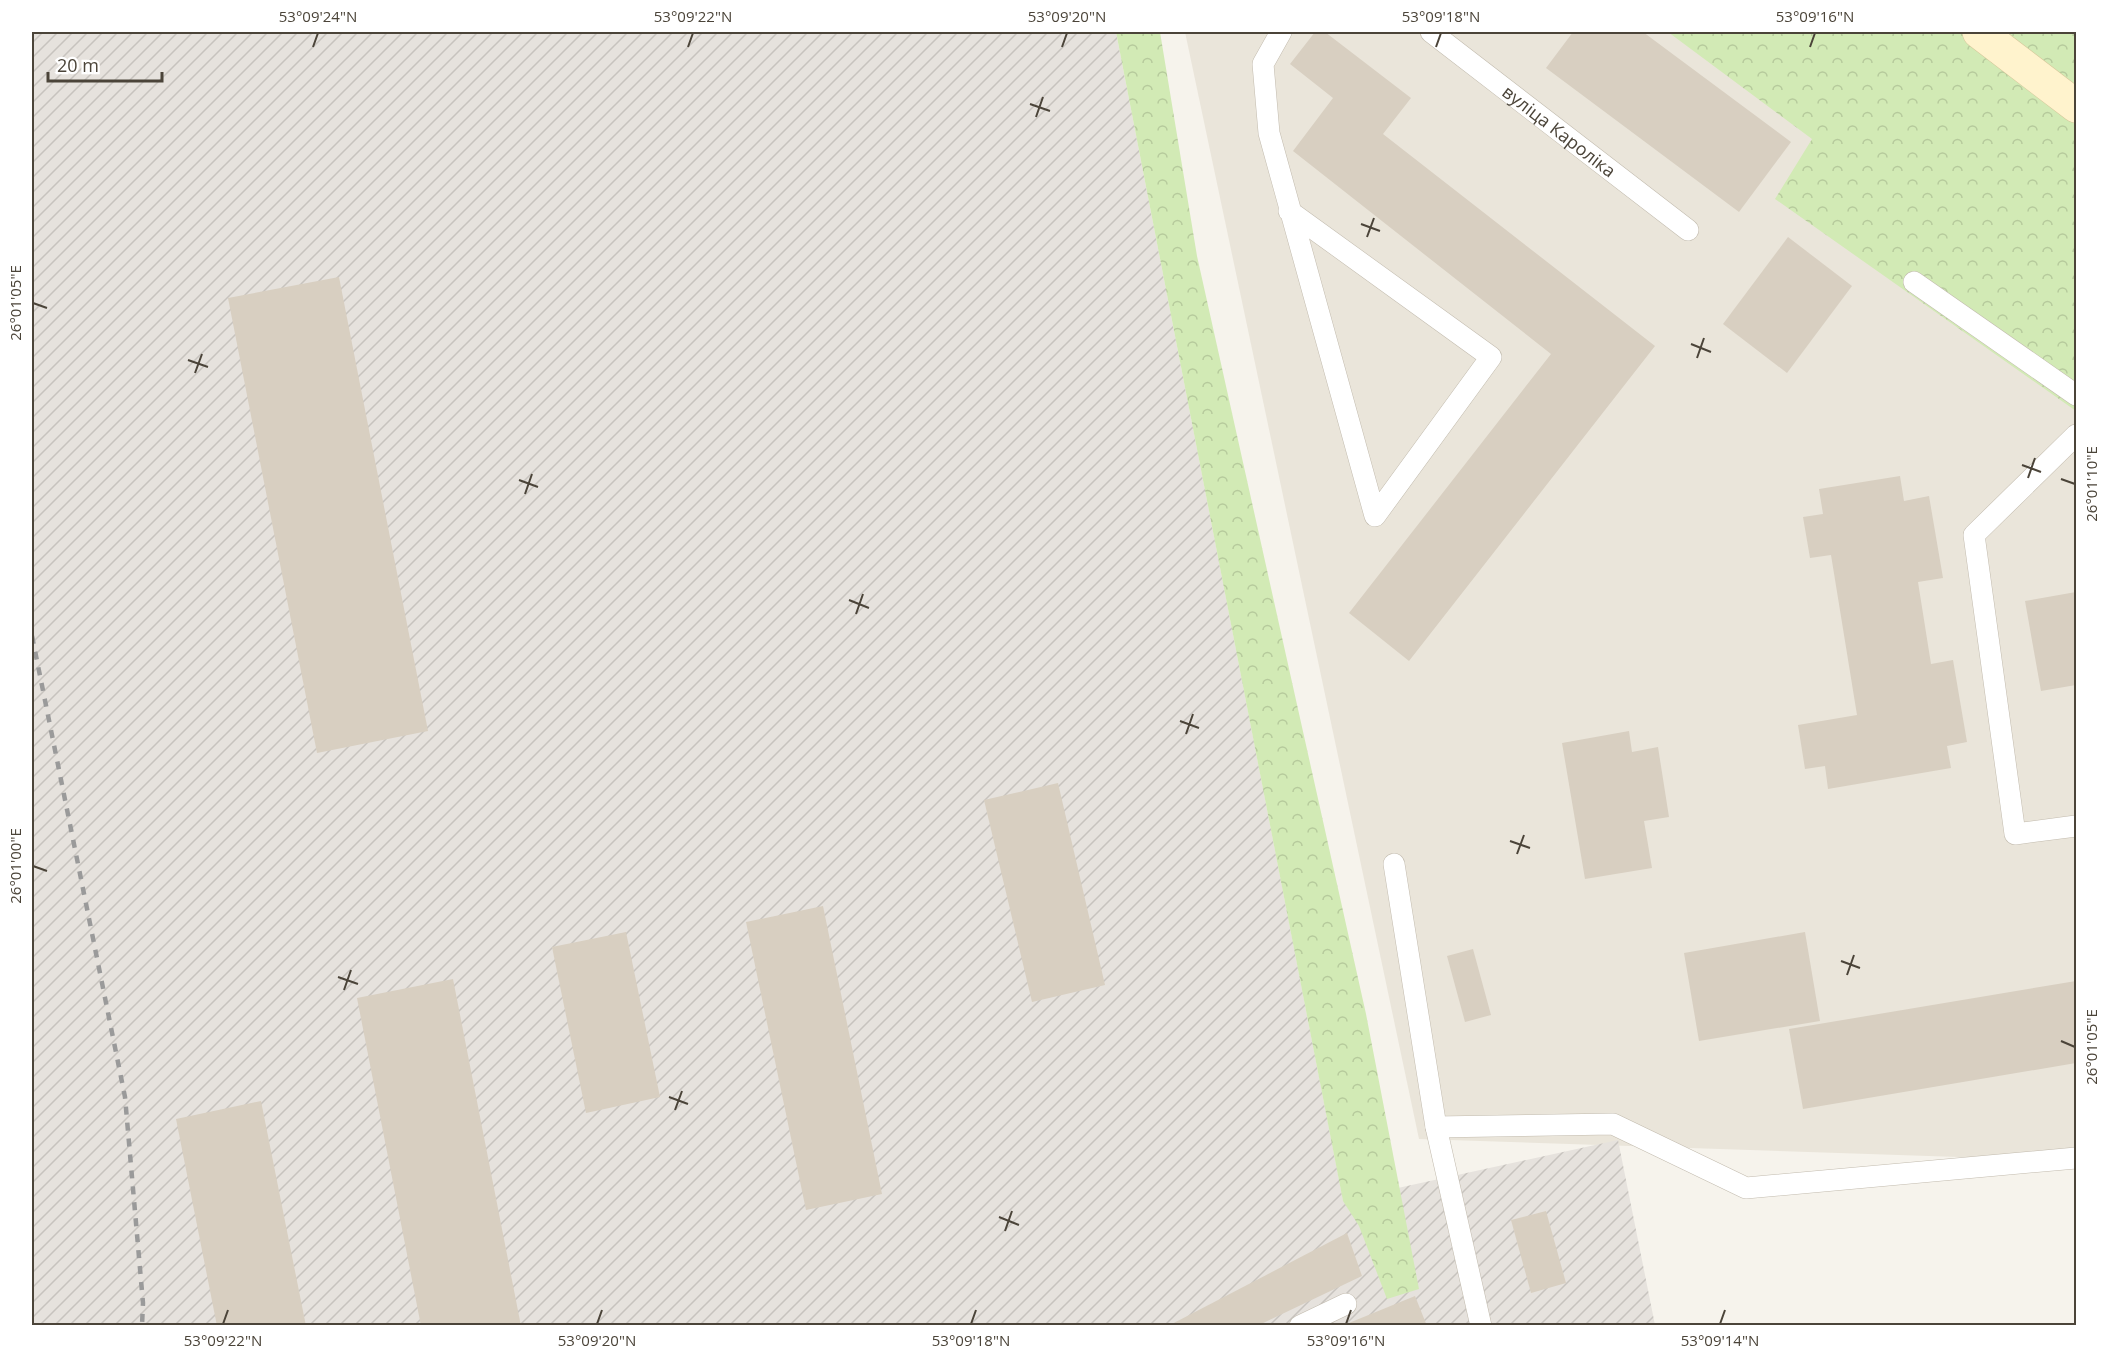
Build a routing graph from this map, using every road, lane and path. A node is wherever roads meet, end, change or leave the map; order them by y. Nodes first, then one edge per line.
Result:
1 (1281, 32) edge
2 (1431, 32) edge
3 (1979, 32) edge
4 (2076, 106) edge
5 (1289, 211) junction
6 (1688, 230) dead end
7 (1914, 282) dead end
8 (2076, 395) edge
9 (2076, 435) edge
10 (2076, 825) edge
11 (1394, 864) dead end
12 (1436, 1128) junction
13 (2076, 1158) edge
14 (1346, 1304) dead end
15 (1300, 1326) edge
16 (1481, 1326) edge

1 - 5 lane
2 - 6 lane, вуліца Кароліка
3 - 4 main road
5 - 5 lane
7 - 8 lane
9 - 10 lane
11 - 12 lane
12 - 13 lane
12 - 16 lane
14 - 15 lane

